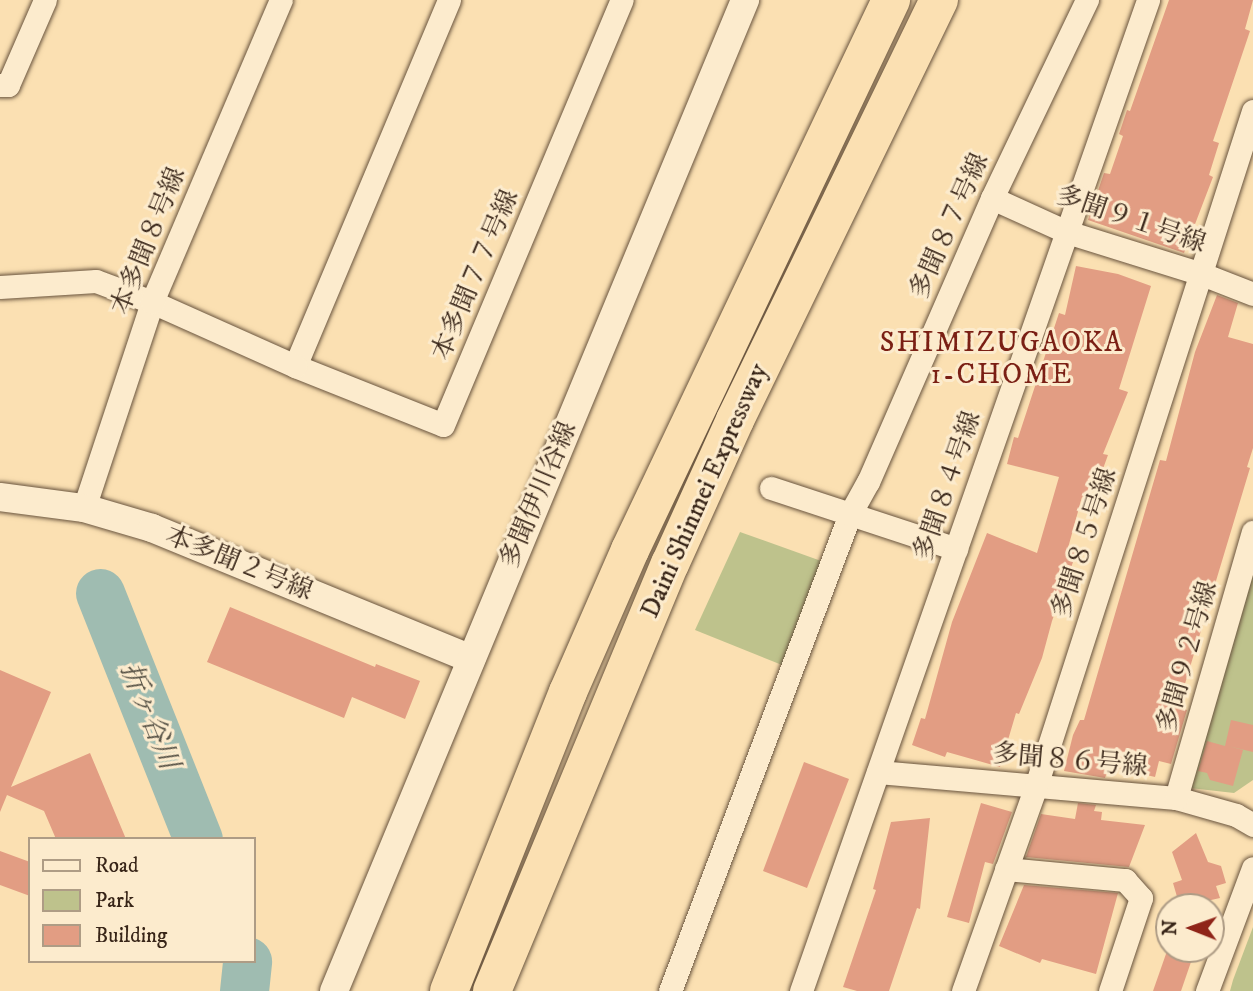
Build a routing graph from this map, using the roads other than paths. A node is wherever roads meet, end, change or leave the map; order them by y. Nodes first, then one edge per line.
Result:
1 (45, 0) edge
2 (281, 0) edge
3 (449, 0) edge
4 (622, 0) edge
5 (745, 0) edge
6 (891, 0) edge
7 (939, 0) edge
8 (1087, 0) edge
9 (1148, 0) edge
10 (0, 85) edge
11 (1253, 111) edge
12 (992, 198) junction
13 (1067, 232) junction
14 (1202, 274) junction
15 (0, 287) edge
16 (1253, 294) edge
17 (152, 302) junction
18 (295, 366) junction
19 (771, 488) dead end
20 (2, 503) edge
21 (84, 508) junction
22 (850, 514) junction
23 (1253, 532) edge
24 (956, 549) junction
25 (471, 659) junction
26 (878, 772) junction
27 (1035, 786) junction
28 (1176, 798) junction
29 (1253, 825) edge
30 (1253, 868) edge
31 (1006, 869) junction
32 (334, 991) edge
33 (449, 991) edge
34 (492, 991) edge
35 (670, 991) edge
36 (801, 991) edge
37 (963, 991) edge
38 (1110, 991) edge
39 (1207, 991) edge

1 - 10 street
2 - 17 street, 本多聞８号線
3 - 18 street
4 - 18 street, 本多聞７７号線
5 - 25 street, 多聞伊川谷線
6 - 33 highway, Daini Shinmei Expressway
7 - 34 highway, Daini Shinmei Expressway
8 - 12 street, 多聞８７号線
9 - 13 street, 多聞８４号線
11 - 14 street, 多聞８５号線
12 - 13 street, 多聞９１号線
12 - 22 street, 多聞８７号線
13 - 14 street, 多聞９１号線
13 - 24 street, 多聞８４号線
14 - 16 street, 多聞９１号線
14 - 27 street, 多聞８５号線
15 - 17 street, 本多聞７７号線
17 - 18 street, 本多聞７７号線
17 - 21 street, 本多聞８号線
19 - 22 street
20 - 21 street, 本多聞２号線
21 - 25 street, 本多聞２号線
22 - 24 street
22 - 35 street, 多聞８７号線
23 - 28 street, 多聞９２号線
24 - 26 street, 多聞８４号線
25 - 32 street, 多聞伊川谷線
26 - 27 street, 多聞８６号線
26 - 36 street, 多聞８４号線
27 - 28 street, 多聞８６号線
27 - 31 street, 多聞８５号線
28 - 29 street, 多聞８６号線
30 - 39 street
31 - 37 street, 多聞８５号線
31 - 38 street

